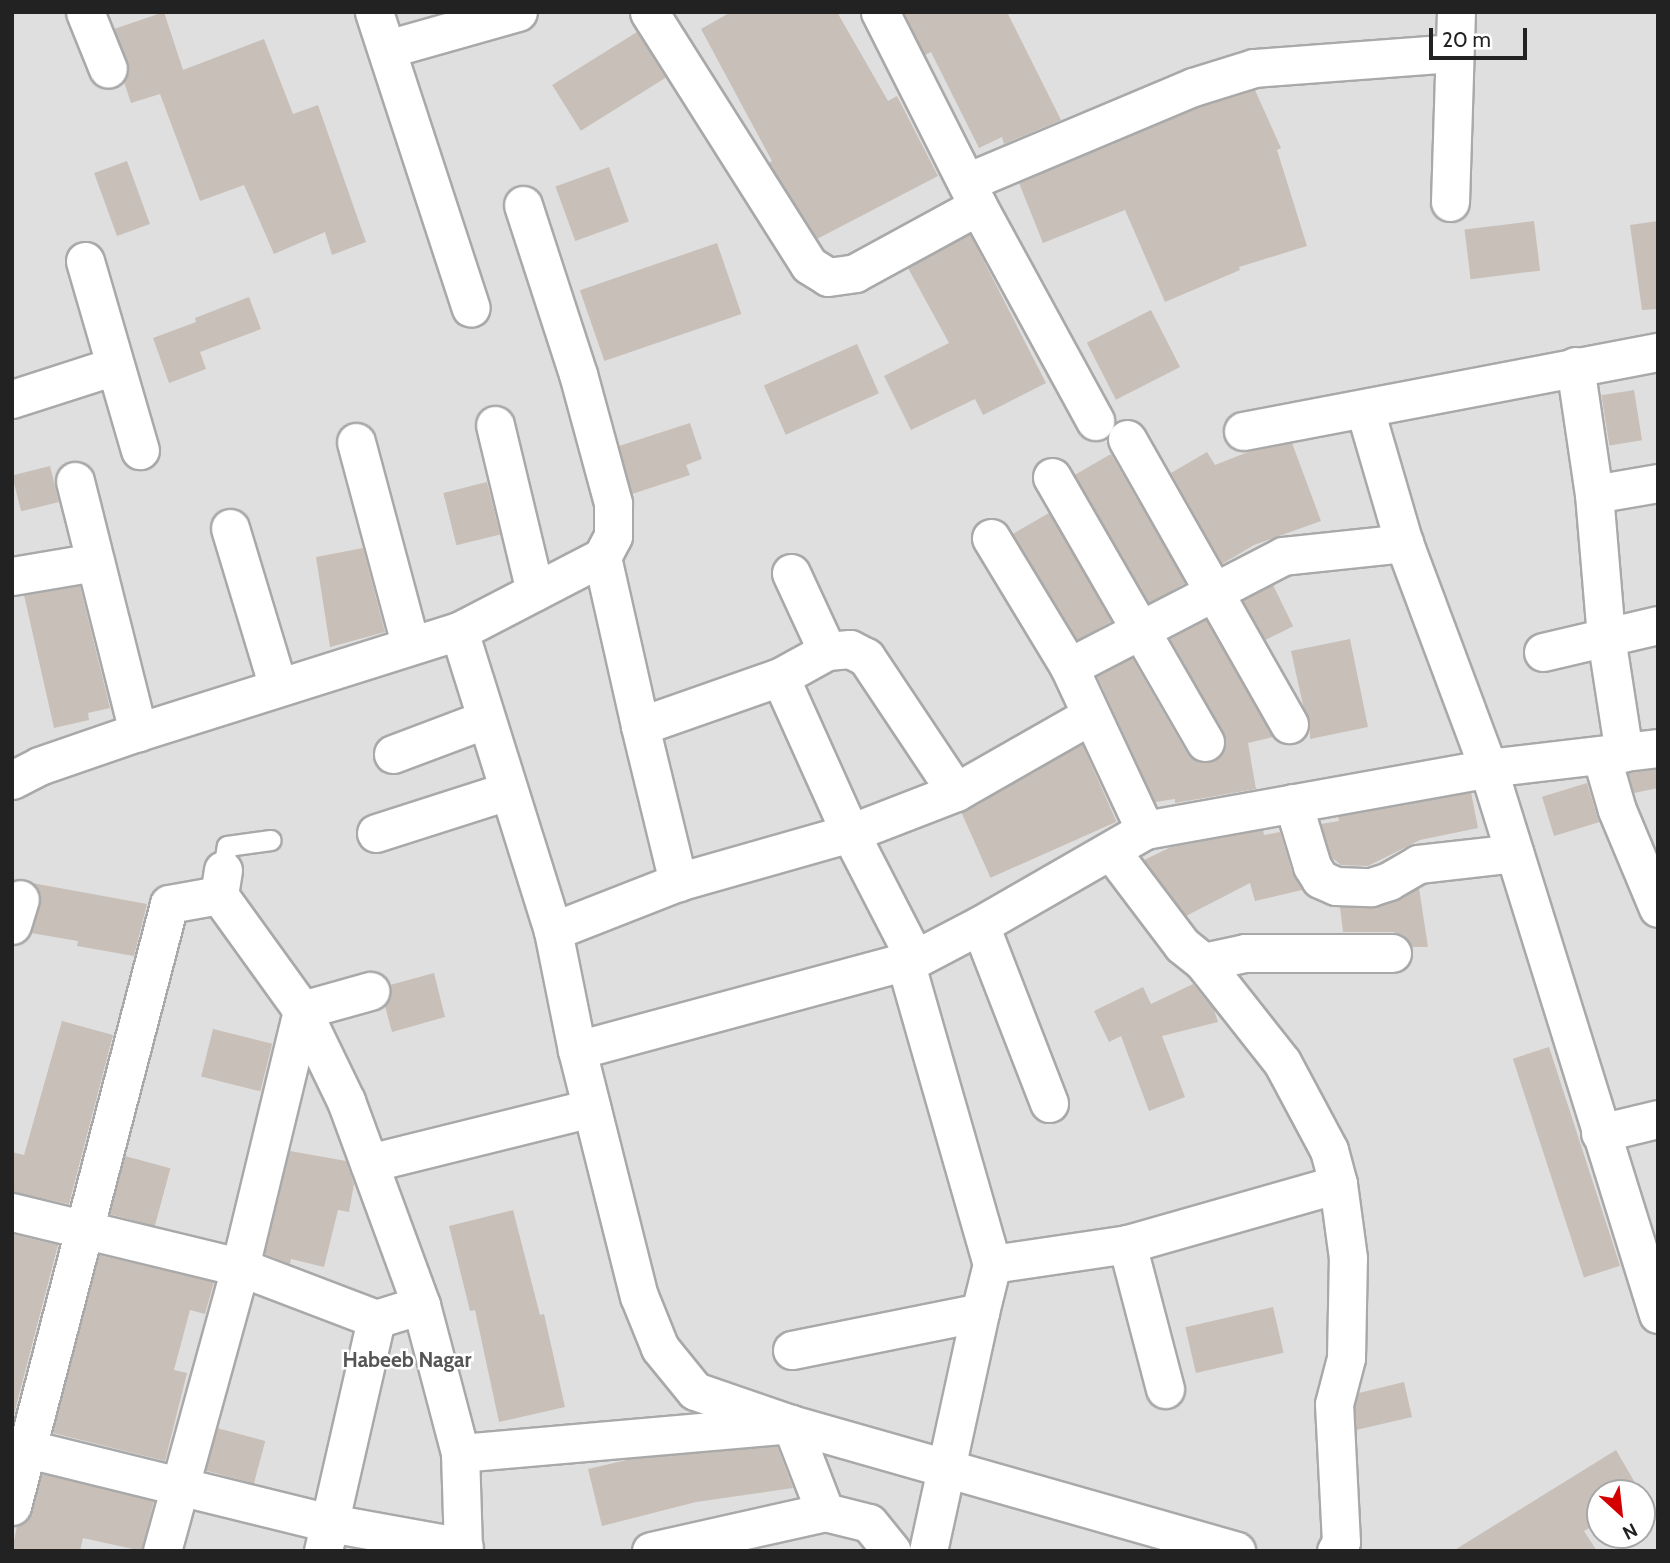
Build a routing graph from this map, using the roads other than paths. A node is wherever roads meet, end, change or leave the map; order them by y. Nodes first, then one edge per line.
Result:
1 (85, 12) edge
2 (374, 12) edge
3 (518, 12) edge
4 (649, 12) edge
5 (880, 12) edge
6 (1455, 12) edge
7 (387, 49) junction
8 (1453, 53) junction
9 (108, 69) dead end
10 (973, 194) junction
11 (1450, 202) dead end
12 (523, 205) dead end
13 (85, 261) dead end
14 (471, 308) dead end
15 (1658, 352) edge
16 (116, 366) junction
17 (1575, 366) junction
18 (12, 399) edge
19 (1365, 410) junction
20 (1095, 421) dead end
21 (495, 425) dead end
22 (1243, 431) dead end
23 (1127, 439) dead end
24 (356, 442) dead end
25 (140, 450) dead end
26 (1052, 477) dead end
27 (75, 481) dead end
28 (1658, 483) edge
29 (1594, 494) junction
30 (230, 528) dead end
31 (991, 538) dead end
32 (1404, 542) junction
33 (602, 556) junction
34 (95, 562) junction
35 (791, 573) dead end
36 (12, 576) edge
37 (535, 591) junction
38 (1214, 591) junction
39 (1658, 625) edge
40 (1141, 630) junction
41 (458, 631) junction
42 (1606, 637) junction
43 (410, 644) junction
44 (827, 651) junction
45 (1543, 652) dead end
46 (1069, 667) junction
47 (780, 677) junction
48 (278, 687) junction
49 (1091, 715) junction
50 (486, 719) junction
51 (1289, 724) dead end
52 (639, 726) junction
53 (138, 732) junction
54 (1205, 742) dead end
55 (1628, 752) edge
56 (393, 754) dead end
57 (1488, 768) junction
58 (12, 780) edge
59 (508, 791) junction
60 (956, 792) junction
61 (1293, 803) junction
62 (1145, 830) junction
63 (376, 833) dead end
64 (850, 833) junction
65 (271, 840) dead end
66 (1111, 850) junction
67 (1514, 853) junction
68 (221, 882) junction
69 (678, 882) junction
70 (1658, 908) edge
71 (980, 925) junction
72 (553, 931) junction
73 (1392, 953) dead end
74 (910, 960) junction
75 (1203, 962) junction
76 (370, 991) dead end
77 (302, 1010) junction
78 (577, 1050) junction
79 (1049, 1103) dead end
80 (591, 1108) junction
81 (1658, 1119) edge
82 (1600, 1133) junction
83 (369, 1163) junction
84 (1338, 1184) junction
85 (12, 1212) edge
86 (83, 1231) junction
87 (1127, 1244) junction
88 (992, 1264) junction
89 (240, 1267) junction
90 (421, 1304) junction
91 (980, 1312) junction
92 (1658, 1314) edge
93 (376, 1319) junction
94 (792, 1350) dead end
95 (1165, 1388) dead end
96 (790, 1424) junction
97 (20, 1447) edge
98 (460, 1453) junction
99 (947, 1468) junction
100 (178, 1488) junction
101 (12, 1506) edge
102 (825, 1512) junction
103 (326, 1537) edge
104 (463, 1549) edge
105 (162, 1551) edge
106 (651, 1551) edge
107 (892, 1551) edge
108 (928, 1551) edge
109 (1236, 1551) edge
110 (1336, 1551) edge

1 - 9 street
2 - 7 street
3 - 7 street
4 - 10 street
5 - 10 street
6 - 8 street
7 - 14 street
8 - 10 street
8 - 11 street
10 - 20 street
12 - 33 street
13 - 16 street
15 - 17 street
16 - 18 street
16 - 25 street
17 - 19 street
17 - 29 street
19 - 22 street
19 - 32 street
21 - 37 street
23 - 38 street
24 - 43 street
26 - 40 street
27 - 34 street
28 - 29 street
29 - 42 street
30 - 48 street
31 - 46 street
32 - 38 street
32 - 57 street
33 - 37 street
33 - 52 street
34 - 36 street
34 - 53 street
35 - 44 street
37 - 41 street
38 - 40 street
38 - 51 street
39 - 42 street
40 - 46 street
40 - 54 street
41 - 43 street
41 - 50 street
42 - 45 street
42 - 55 street
43 - 48 street
44 - 47 street
44 - 60 street
46 - 49 street
47 - 52 street
47 - 64 street
48 - 53 street
49 - 60 street
49 - 62 street
50 - 56 street
50 - 59 street
52 - 69 street
53 - 58 street
55 - 57 street
55 - 70 street
57 - 61 street
57 - 67 street
59 - 63 street
59 - 72 street
60 - 64 street
61 - 62 street
61 - 67 street
62 - 66 street
64 - 69 street
64 - 74 street
65 - 68 lane
66 - 71 street
66 - 75 street
67 - 82 street
68 - 77 street
68 - 86 street
69 - 72 street
71 - 74 street
71 - 79 street
72 - 78 street
73 - 75 street
74 - 78 street
74 - 88 street
75 - 84 street
76 - 77 street
77 - 83 street
77 - 89 street
78 - 80 street
80 - 83 street
80 - 96 street
81 - 82 street
82 - 92 street
83 - 90 street
84 - 87 street
84 - 110 street
85 - 86 street
86 - 89 street
86 - 97 street
87 - 88 street
87 - 95 street
88 - 91 street
89 - 93 street
89 - 100 street
90 - 93 street
90 - 98 street
91 - 94 street
91 - 99 street
93 - 103 street
96 - 98 street
96 - 99 street
96 - 102 street
97 - 100 street
97 - 101 street
98 - 104 street
99 - 108 street
99 - 109 street
100 - 103 street
100 - 105 street
102 - 106 street
102 - 107 street
103 - 104 street

